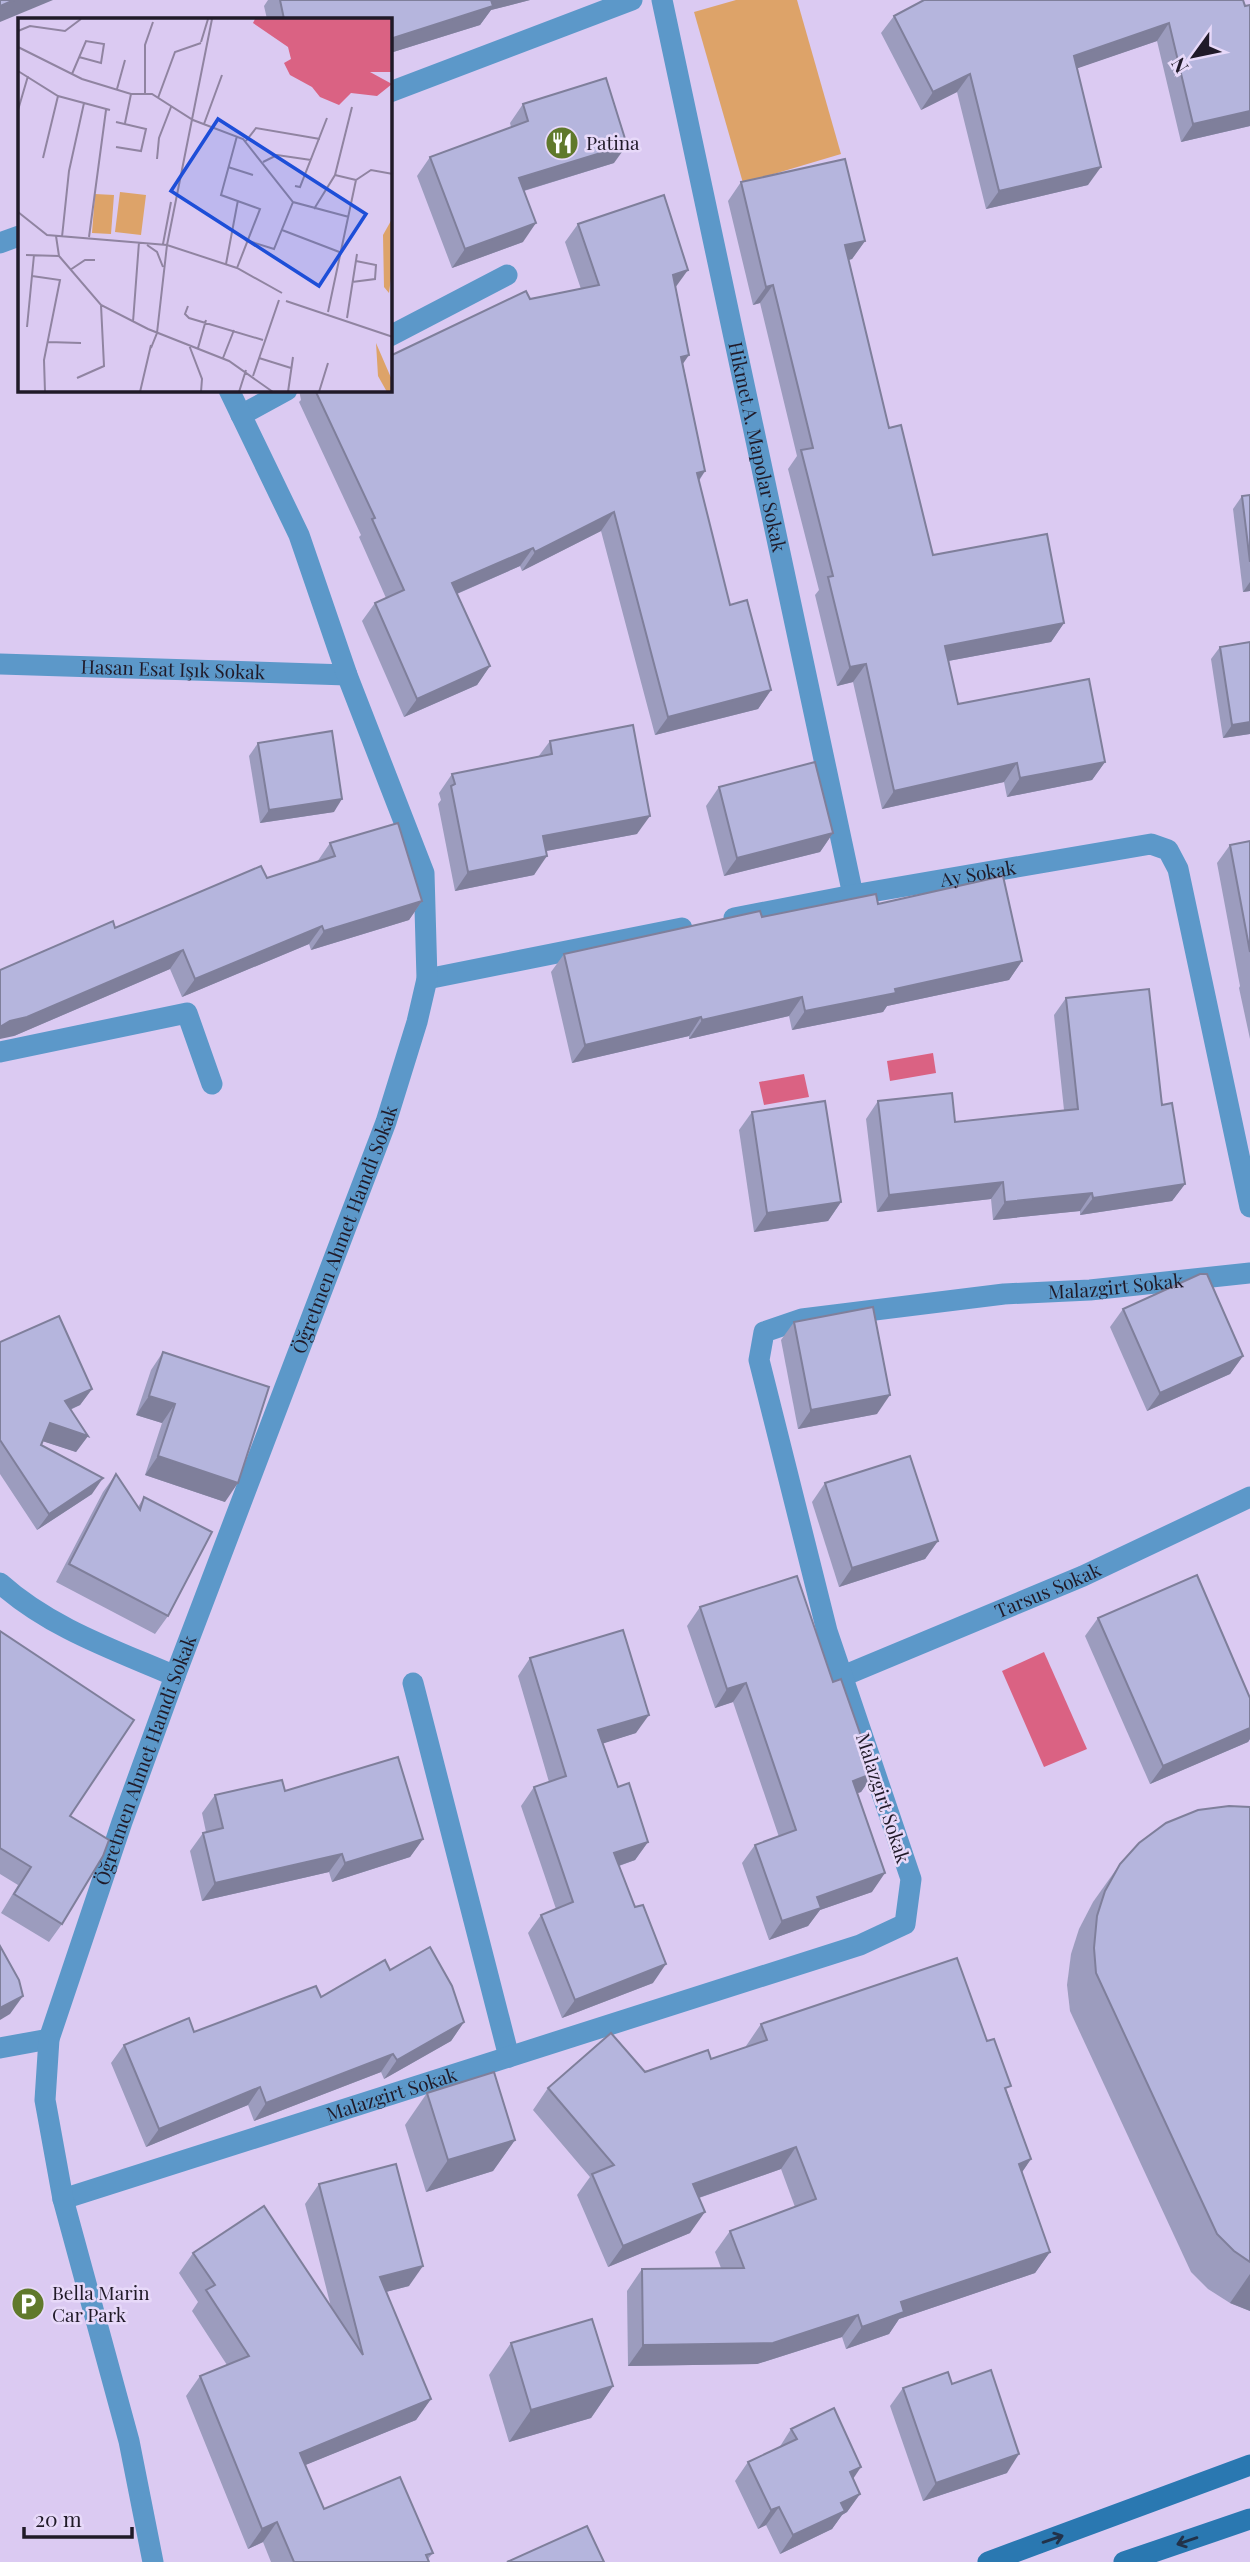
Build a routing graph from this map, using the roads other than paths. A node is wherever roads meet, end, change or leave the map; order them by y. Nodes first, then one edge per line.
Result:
1 (632, 0) edge
2 (662, 0) edge
3 (392, 91) edge
4 (18, 236) edge
5 (0, 243) edge
6 (507, 275) dead end
7 (392, 335) edge
8 (230, 392) edge
9 (283, 392) edge
10 (241, 415) junction
11 (0, 664) edge
12 (347, 675) junction
13 (853, 895) junction
14 (427, 979) junction
15 (0, 1052) edge
16 (212, 1084) dead end
17 (1250, 1208) edge
18 (1250, 1273) edge
19 (1250, 1497) edge
20 (0, 1583) edge
21 (175, 1676) junction
22 (843, 1676) junction
23 (412, 1682) dead end
24 (49, 2039) junction
25 (0, 2048) edge
26 (509, 2057) junction
27 (63, 2199) junction
28 (1250, 2465) edge
29 (1250, 2519) edge
30 (153, 2562) edge
31 (988, 2562) edge
32 (1124, 2562) edge

1 - 3 street
2 - 13 street, Hikmet A. Mapolar Sokak
4 - 5 street
6 - 7 street
8 - 10 street
9 - 10 street
10 - 12 street
11 - 12 street, Hasan Esat Işık Sokak
12 - 14 street
13 - 14 street, Ay Sokak
13 - 17 street, Ay Sokak
14 - 21 street, Öğretmen Ahmet Hamdi Sokak
15 - 16 street
18 - 22 street, Malazgirt Sokak
19 - 22 street, Tarsus Sokak
20 - 21 street
21 - 24 street, Öğretmen Ahmet Hamdi Sokak
22 - 26 street, Malazgirt Sokak
23 - 26 street
24 - 25 street
24 - 27 street, Öğretmen Ahmet Hamdi Sokak
26 - 27 street, Malazgirt Sokak
27 - 30 street, Öğretmen Ahmet Hamdi Sokak
31 -> 28 street
29 -> 32 street

